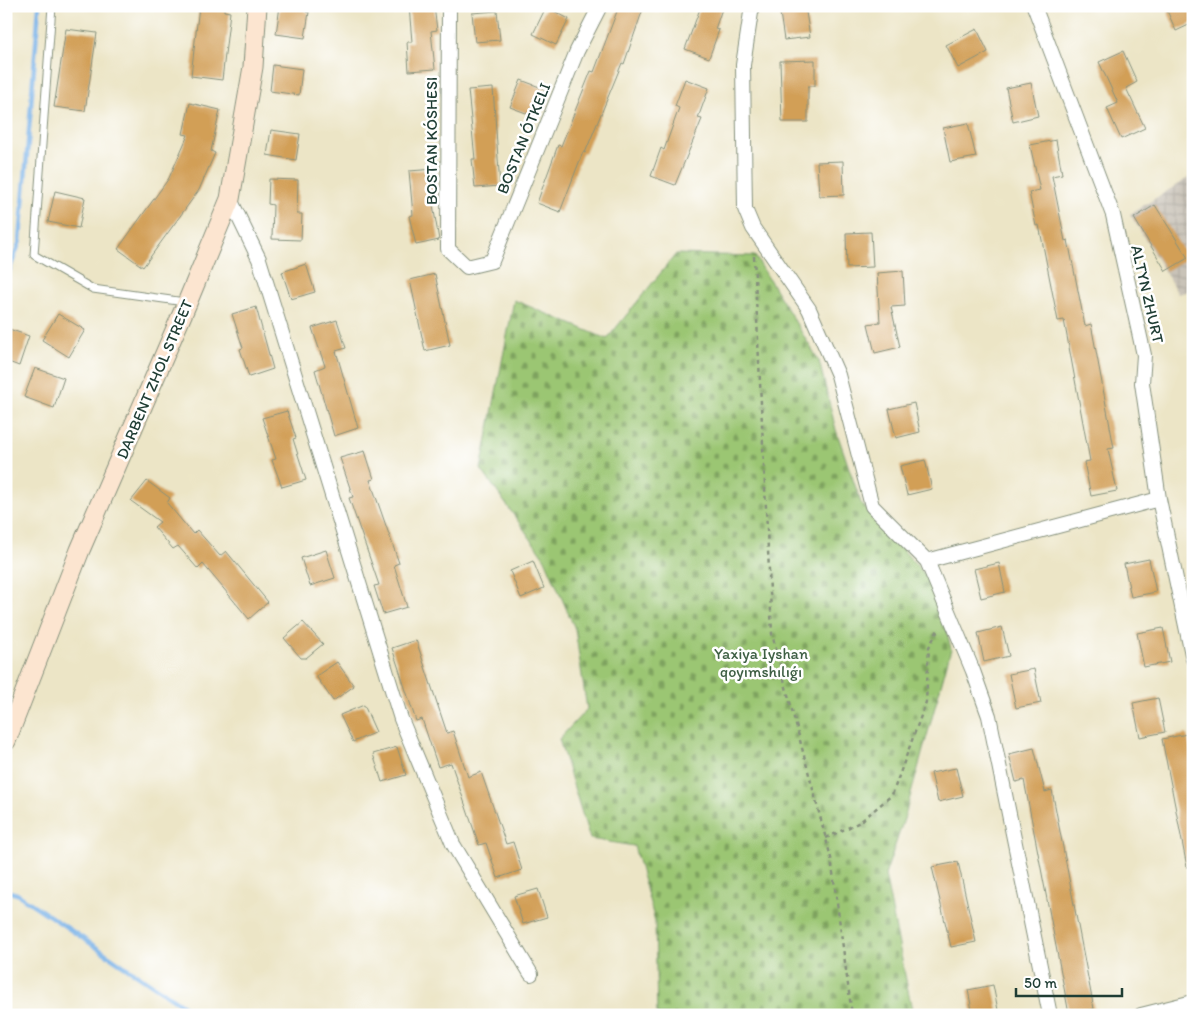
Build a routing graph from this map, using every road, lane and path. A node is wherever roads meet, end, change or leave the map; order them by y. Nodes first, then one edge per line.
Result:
1 (52, 6) edge
2 (257, 6) edge
3 (449, 6) edge
4 (600, 6) edge
5 (752, 6) edge
6 (1034, 6) edge
7 (230, 199) junction
8 (754, 228) junction
9 (467, 267) joint
10 (188, 303) junction
11 (1159, 500) junction
12 (927, 561) junction
13 (948, 612) junction
14 (1193, 659) edge
15 (6, 741) edge
16 (826, 838) junction
17 (530, 974) dead end
18 (1193, 1002) edge
19 (852, 1015) edge
20 (1050, 1015) edge
21 (1141, 1015) edge

1 - 10 lane
2 - 7 main road, DARBENT ZHOL STREET
3 - 9 street, BOSTAN KÓSHESI
4 - 9 street, BOSTAN ÓTKELI
5 - 8 street
6 - 11 street, ALTYN ZHURT
7 - 10 main road, DARBENT ZHOL STREET
7 - 17 street
8 - 12 street
8 - 16 path
10 - 15 main road, DARBENT ZHOL STREET
11 - 12 street
11 - 14 street, ALTYN ZHURT
12 - 13 street
13 - 16 path
13 - 20 street
16 - 19 path
18 - 21 street

